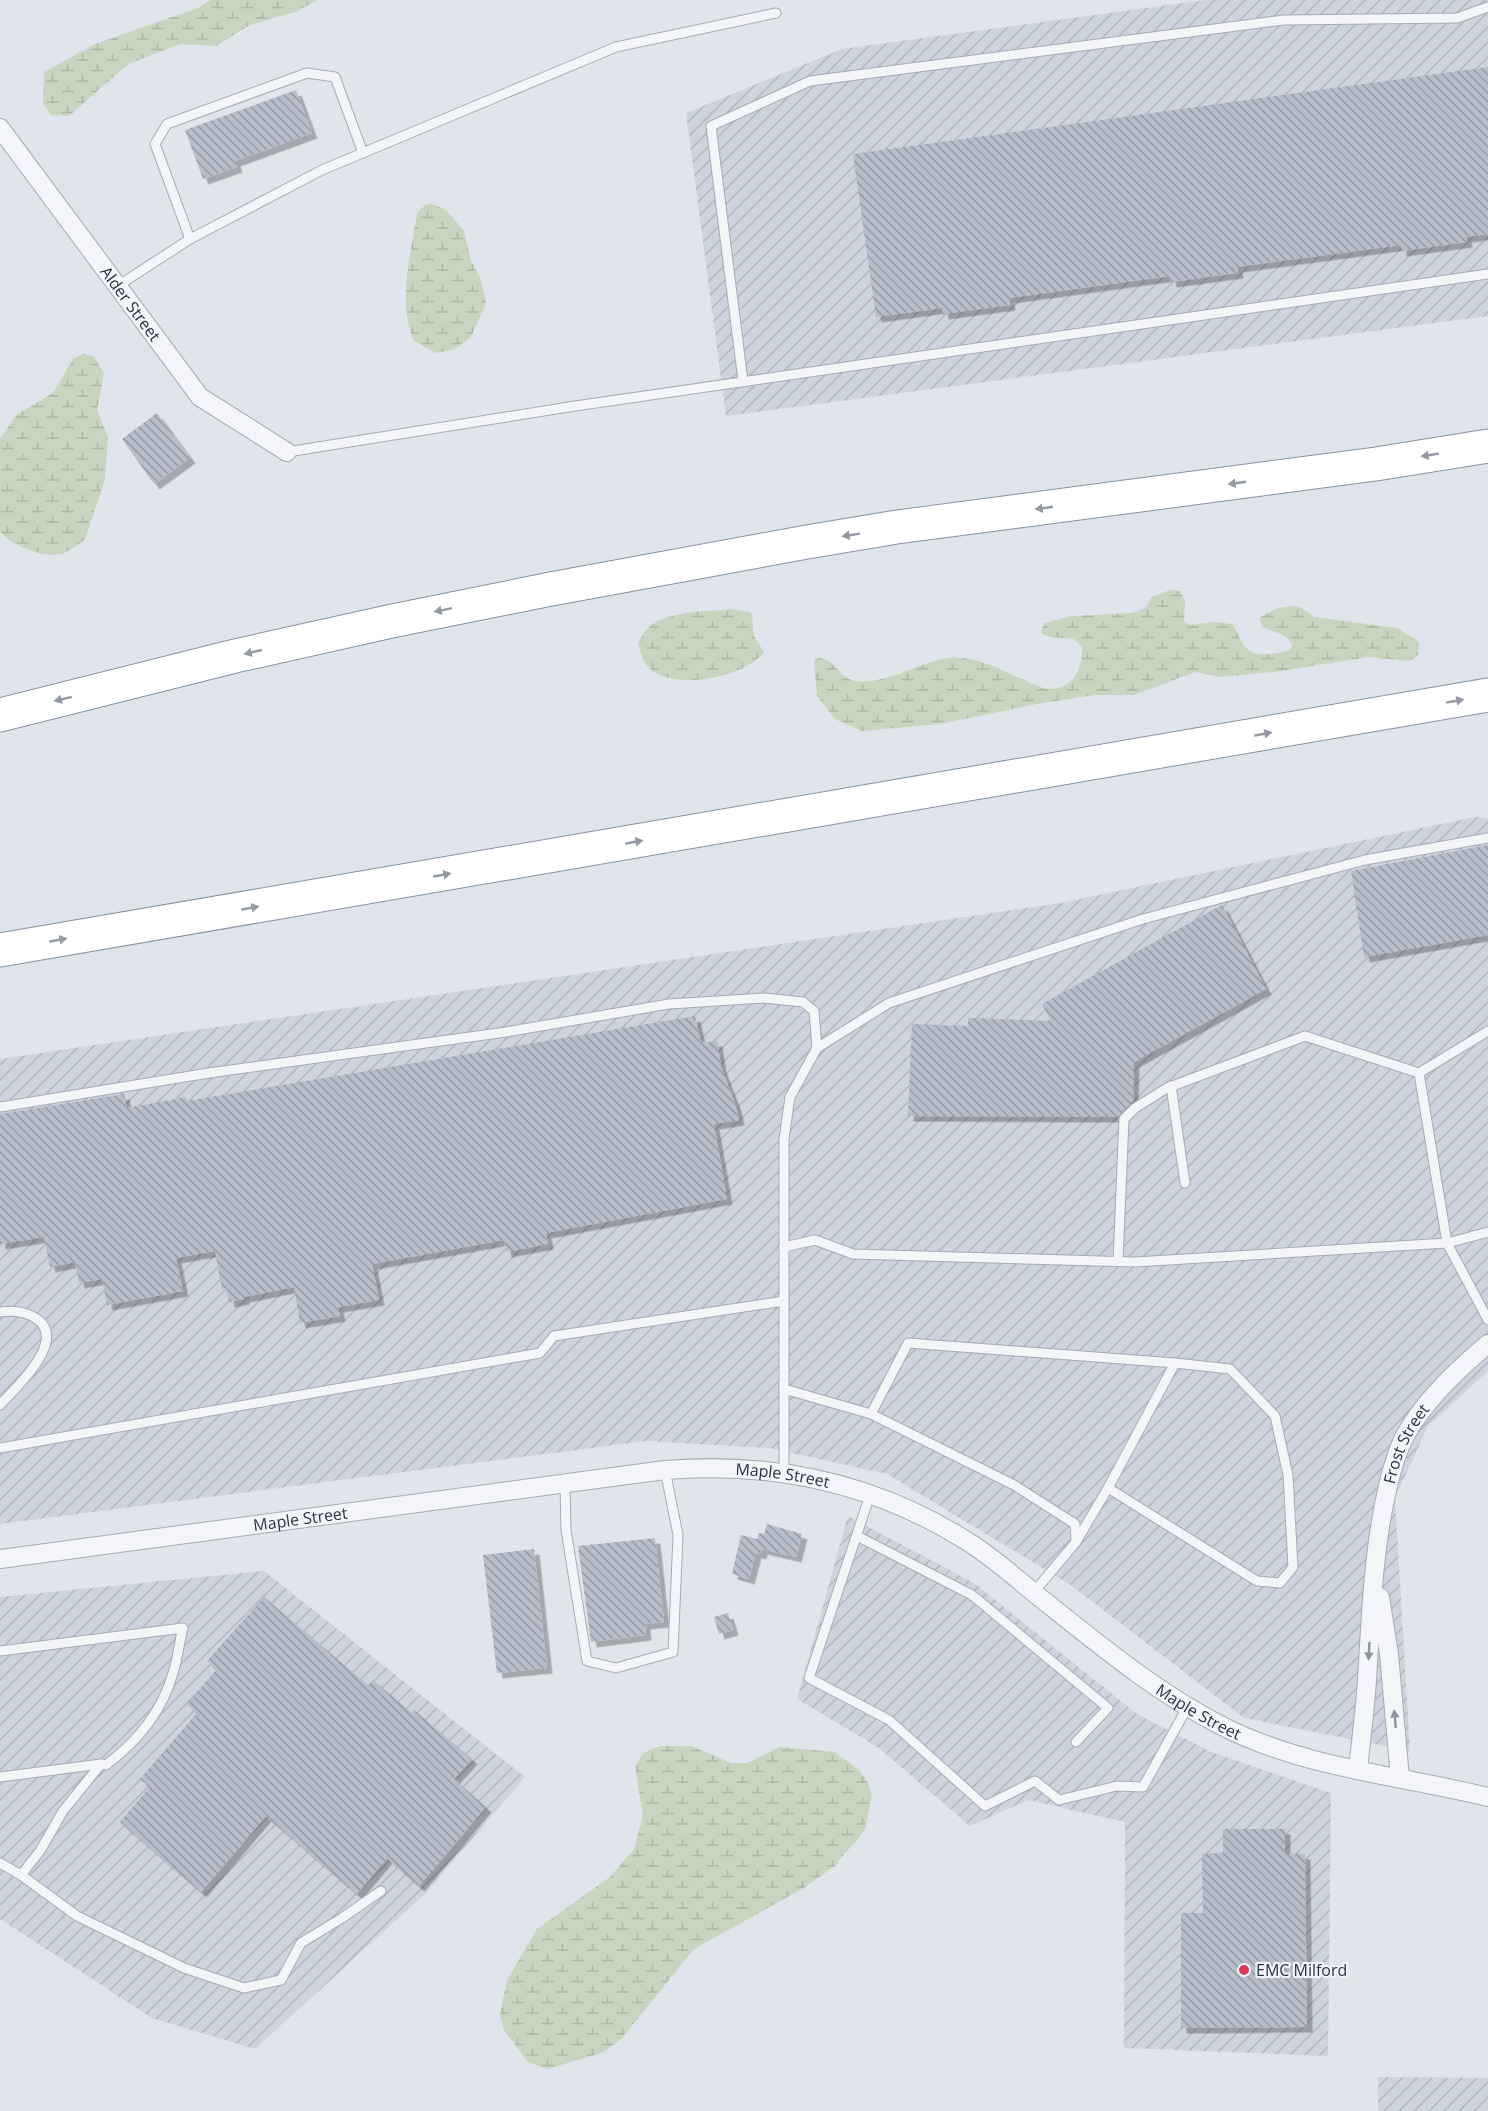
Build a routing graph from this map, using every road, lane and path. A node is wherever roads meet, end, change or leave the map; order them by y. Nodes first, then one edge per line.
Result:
1 (1488, 7) edge
2 (776, 12) dead end
3 (0, 129) edge
4 (363, 153) junction
5 (189, 239) junction
6 (1488, 274) edge
7 (116, 287) junction
8 (743, 381) junction
9 (1488, 447) edge
10 (287, 452) joint
11 (1488, 695) edge
12 (0, 715) edge
13 (1488, 838) edge
14 (0, 950) edge
15 (1488, 1031) edge
16 (817, 1048) junction
17 (1419, 1074) junction
18 (1171, 1086) junction
19 (0, 1107) edge
20 (1185, 1183) dead end
21 (1488, 1232) edge
22 (1447, 1243) junction
23 (784, 1247) junction
24 (1118, 1261) junction
25 (784, 1301) junction
26 (0, 1312) edge
27 (1488, 1320) edge
28 (1488, 1344) edge
29 (1175, 1363) junction
30 (784, 1389) junction
31 (0, 1405) edge
32 (871, 1414) junction
33 (0, 1448) edge
34 (665, 1470) junction
35 (784, 1472) junction
36 (565, 1484) junction
37 (1108, 1488) junction
38 (870, 1495) junction
39 (857, 1536) junction
40 (1076, 1542) junction
41 (0, 1559) edge
42 (1375, 1571) junction
43 (1034, 1592) junction
44 (0, 1651) edge
45 (1188, 1706) junction
46 (1076, 1742) dead end
47 (101, 1764) junction
48 (1358, 1770) junction
49 (0, 1777) edge
50 (1400, 1778) junction
51 (1488, 1797) edge
52 (0, 1863) edge
53 (21, 1875) junction
54 (381, 1891) dead end

1 - 8 lane
2 - 4 lane
3 - 7 street, Alder Street
4 - 5 lane
4 - 5 lane
5 - 7 lane
6 - 8 lane
7 - 10 street, Alder Street
8 - 10 lane
9 -> 12 highway
14 -> 11 highway
13 - 16 lane
15 - 17 lane
16 - 19 lane
16 - 23 lane
17 - 18 lane
17 - 22 lane
18 - 20 lane
18 - 24 lane
21 - 22 lane
22 - 24 lane
22 - 27 lane
23 - 24 lane
23 - 25 lane
25 - 30 lane
25 - 33 lane
26 - 31 lane
28 - 42 street, Frost Street
29 - 32 lane
29 - 37 lane
29 - 37 lane
30 - 32 lane
30 - 35 lane
32 - 40 lane
34 - 35 street, Maple Street
34 - 36 street, Maple Street
34 - 36 lane
35 - 38 street, Maple Street
36 - 41 street, Maple Street
37 - 40 lane
38 - 39 lane
38 - 43 street, Maple Street
39 - 45 lane
39 - 46 lane
40 - 43 lane
42 -> 48 street, Frost Street
50 -> 42 street, Frost Street
43 - 45 street, Maple Street
44 - 47 lane
45 - 48 street, Maple Street
47 - 49 lane
47 - 53 lane
48 - 50 street, Maple Street
50 - 51 street, Maple Street
52 - 53 lane
53 - 54 lane

